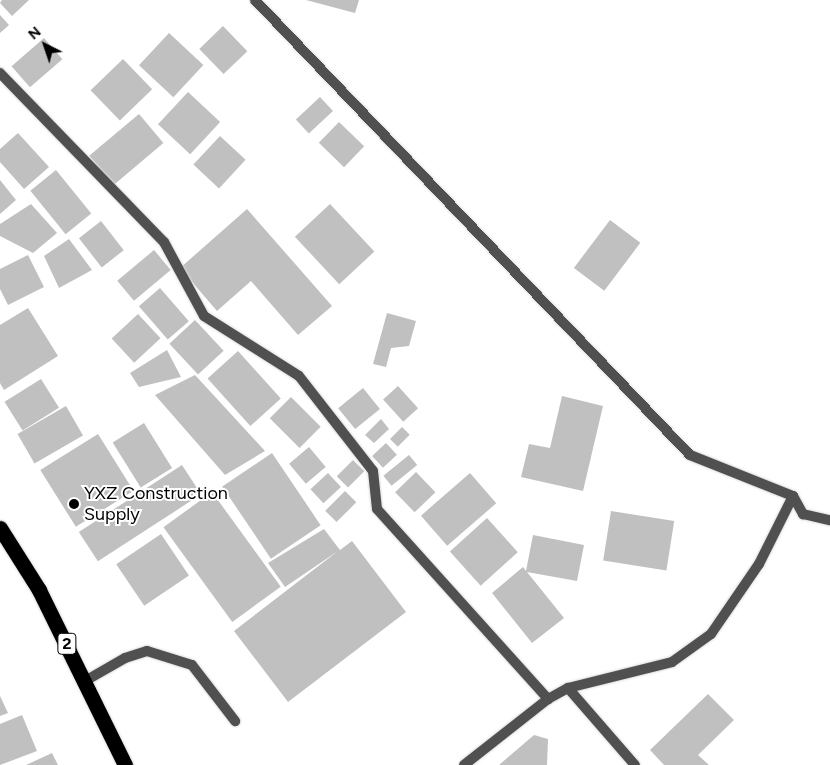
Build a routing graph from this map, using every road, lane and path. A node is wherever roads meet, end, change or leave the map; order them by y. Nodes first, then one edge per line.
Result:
1 (255, 0) edge
2 (0, 74) edge
3 (793, 496) junction
4 (830, 520) edge
5 (0, 528) edge
6 (85, 681) junction
7 (568, 688) junction
8 (548, 699) junction
9 (235, 721) dead end
10 (124, 765) edge
11 (464, 765) edge
12 (635, 765) edge

1 - 3 street
2 - 8 street
3 - 4 street
3 - 7 street
5 - 6 highway, 2
6 - 9 street
6 - 10 highway, 2
7 - 8 street
7 - 12 street
8 - 11 street

